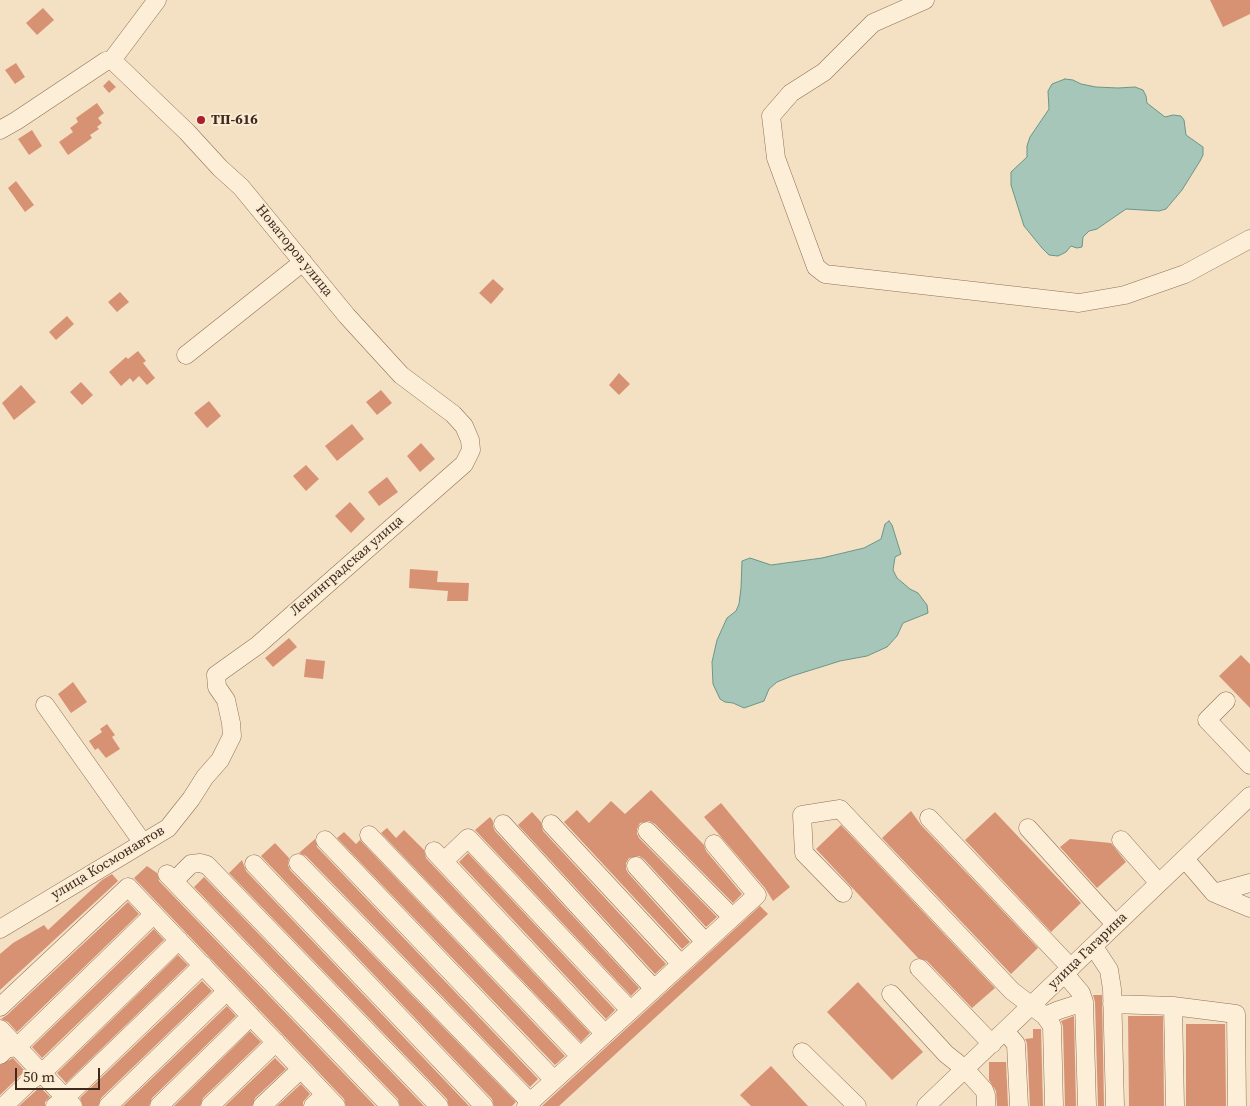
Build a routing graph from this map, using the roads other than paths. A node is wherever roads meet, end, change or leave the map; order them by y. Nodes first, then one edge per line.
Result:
1 (925, 0) edge
2 (156, 1) edge
3 (109, 60) junction
4 (0, 130) edge
5 (1250, 238) edge
6 (303, 262) junction
7 (186, 355) dead end
8 (471, 450) joint
9 (216, 675) joint
10 (1226, 701) dead end
11 (44, 705) dead end
12 (1250, 765) edge
13 (1250, 796) edge
14 (928, 818) dead end
15 (503, 824) dead end
16 (551, 824) dead end
17 (1028, 828) dead end
18 (647, 831) dead end
19 (369, 834) dead end
20 (325, 840) dead end
21 (1121, 840) dead end
22 (143, 843) junction
23 (714, 844) dead end
24 (1185, 859) junction
25 (298, 862) dead end
26 (254, 864) dead end
27 (636, 866) dead end
28 (1159, 883) junction
29 (1250, 884) edge
30 (843, 893) dead end
31 (1214, 893) junction
32 (1250, 908) edge
33 (154, 914) junction
34 (732, 917) junction
35 (1115, 924) junction
36 (0, 929) edge
37 (179, 940) junction
38 (705, 942) junction
39 (1094, 946) junction
40 (681, 964) junction
41 (203, 965) junction
42 (919, 968) dead end
43 (1068, 971) junction
44 (654, 989) junction
45 (227, 991) junction
46 (891, 994) dead end
47 (1084, 1002) junction
48 (1112, 1004) junction
49 (1173, 1006) junction
50 (0, 1007) edge
51 (630, 1010) junction
52 (1039, 1011) junction
53 (1243, 1014) edge
54 (251, 1016) junction
55 (0, 1029) edge
56 (1005, 1031) junction
57 (605, 1034) junction
58 (276, 1042) junction
59 (992, 1044) junction
60 (17, 1047) junction
61 (802, 1052) dead end
62 (0, 1054) edge
63 (580, 1056) junction
64 (301, 1069) junction
65 (965, 1069) junction
66 (42, 1073) junction
67 (554, 1080) junction
68 (983, 1101) edge
69 (325, 1102) edge
70 (64, 1103) edge
71 (528, 1104) edge
72 (4, 1106) edge
73 (108, 1106) edge
74 (159, 1106) edge
75 (210, 1106) edge
76 (262, 1106) edge
77 (390, 1106) edge
78 (439, 1106) edge
79 (484, 1106) edge
80 (857, 1106) edge
81 (926, 1106) edge
82 (1019, 1106) edge
83 (1054, 1106) edge
84 (1087, 1106) edge
85 (1115, 1106) edge
86 (1175, 1106) edge
87 (1237, 1106) edge

1 - 5 street
2 - 3 street
3 - 4 street
3 - 6 street, Новаторов улица
6 - 7 street
6 - 8 street, Новаторов улица
8 - 9 street, Ленинградская улица
9 - 22 street, улица Космонавтов
10 - 12 street
11 - 22 street
13 - 24 street, улица Гагарина
14 - 43 street
15 - 44 street
16 - 40 street
17 - 35 street
18 - 34 street
19 - 63 street
20 - 67 street
21 - 28 street
22 - 36 street, улица Космонавтов
23 - 34 street
24 - 28 street, улица Гагарина
24 - 31 street
25 - 71 street
26 - 79 street
27 - 38 street
28 - 35 street, улица Гагарина
29 - 31 street
30 - 52 street
31 - 32 street
33 - 37 street
33 - 50 street
33 - 60 street
34 - 38 street
35 - 39 street, улица Гагарина
37 - 41 street
37 - 66 street
38 - 40 street
39 - 43 street, улица Гагарина
39 - 48 street
40 - 44 street
41 - 45 street
41 - 70 street
42 - 59 street
43 - 47 street
43 - 52 street, улица Гагарина
44 - 51 street
45 - 54 street
45 - 73 street
46 - 65 street
47 - 52 street
47 - 84 street
48 - 49 street
48 - 85 street
49 - 53 street
49 - 86 street
51 - 57 street
51 - 57 street
52 - 56 street, улица Гагарина
52 - 83 street
53 - 87 street
54 - 58 street
54 - 74 street
55 - 60 street
56 - 59 street, улица Гагарина
56 - 82 street
57 - 63 street
58 - 64 street
58 - 75 street
59 - 65 street, улица Гагарина
60 - 62 street
60 - 66 street
61 - 80 street
63 - 67 street
64 - 69 street
64 - 76 street
65 - 68 street
65 - 81 street, улица Гагарина
66 - 70 street
66 - 72 street
67 - 71 street
77 - 78 street

